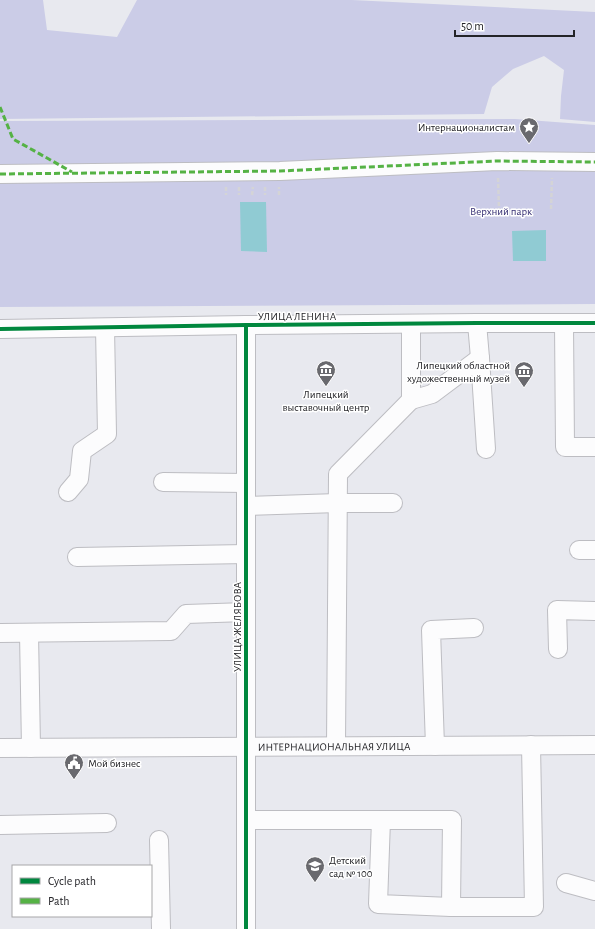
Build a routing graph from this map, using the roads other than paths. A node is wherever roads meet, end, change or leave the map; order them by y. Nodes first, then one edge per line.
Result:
1 (595, 162) edge
2 (0, 174) edge
3 (477, 323) junction
4 (595, 323) edge
5 (411, 324) junction
6 (564, 324) junction
7 (246, 325) junction
8 (106, 328) junction
9 (0, 329) edge
10 (480, 358) junction
11 (411, 400) junction
12 (595, 447) edge
13 (486, 449) dead end
14 (163, 482) dead end
15 (246, 483) junction
16 (68, 492) dead end
17 (338, 503) junction
18 (393, 503) dead end
19 (246, 506) junction
20 (246, 554) junction
21 (77, 556) dead end
22 (595, 611) edge
23 (246, 612) junction
24 (474, 628) dead end
25 (29, 632) junction
26 (0, 633) edge
27 (558, 649) dead end
28 (531, 745) junction
29 (595, 745) edge
30 (336, 746) junction
31 (436, 746) junction
32 (246, 747) junction
33 (0, 748) edge
34 (31, 748) junction
35 (246, 820) junction
36 (381, 820) junction
37 (107, 822) dead end
38 (0, 825) edge
39 (159, 840) dead end
40 (566, 882) dead end
41 (595, 891) edge
42 (452, 908) junction
43 (161, 929) edge
44 (246, 929) edge

1 - 2 street
3 - 5 street, УЛИЦА ЛЕНИНА
3 - 6 street, УЛИЦА ЛЕНИНА
3 - 10 street
4 - 6 street, УЛИЦА ЛЕНИНА
5 - 7 street, УЛИЦА ЛЕНИНА
5 - 11 street
6 - 12 street
7 - 8 street, УЛИЦА ЛЕНИНА
7 - 15 street, УЛИЦА ЖЕЛЯБОВА
8 - 9 street, УЛИЦА ЛЕНИНА
8 - 16 street
10 - 11 street
10 - 13 street
11 - 17 street
14 - 15 street
15 - 19 street, УЛИЦА ЖЕЛЯБОВА
17 - 18 street
17 - 19 street
17 - 30 street
19 - 20 street, УЛИЦА ЖЕЛЯБОВА
20 - 21 street
20 - 23 street, УЛИЦА ЖЕЛЯБОВА
22 - 27 street
23 - 25 street
23 - 32 street, УЛИЦА ЖЕЛЯБОВА
24 - 31 street
25 - 26 street
25 - 34 street
28 - 29 street, ИНТЕРНАЦИОНАЛЬНАЯ УЛИЦА
28 - 31 street, ИНТЕРНАЦИОНАЛЬНАЯ УЛИЦА
28 - 42 street
30 - 31 street, ИНТЕРНАЦИОНАЛЬНАЯ УЛИЦА
30 - 32 street, ИНТЕРНАЦИОНАЛЬНАЯ УЛИЦА
32 - 34 street, ИНТЕРНАЦИОНАЛЬНАЯ УЛИЦА
32 - 35 street, УЛИЦА ЖЕЛЯБОВА
33 - 34 street, ИНТЕРНАЦИОНАЛЬНАЯ УЛИЦА
35 - 36 street
35 - 44 street, УЛИЦА ЖЕЛЯБОВА
36 - 42 street
36 - 42 street
37 - 38 street
39 - 43 street
40 - 41 street

